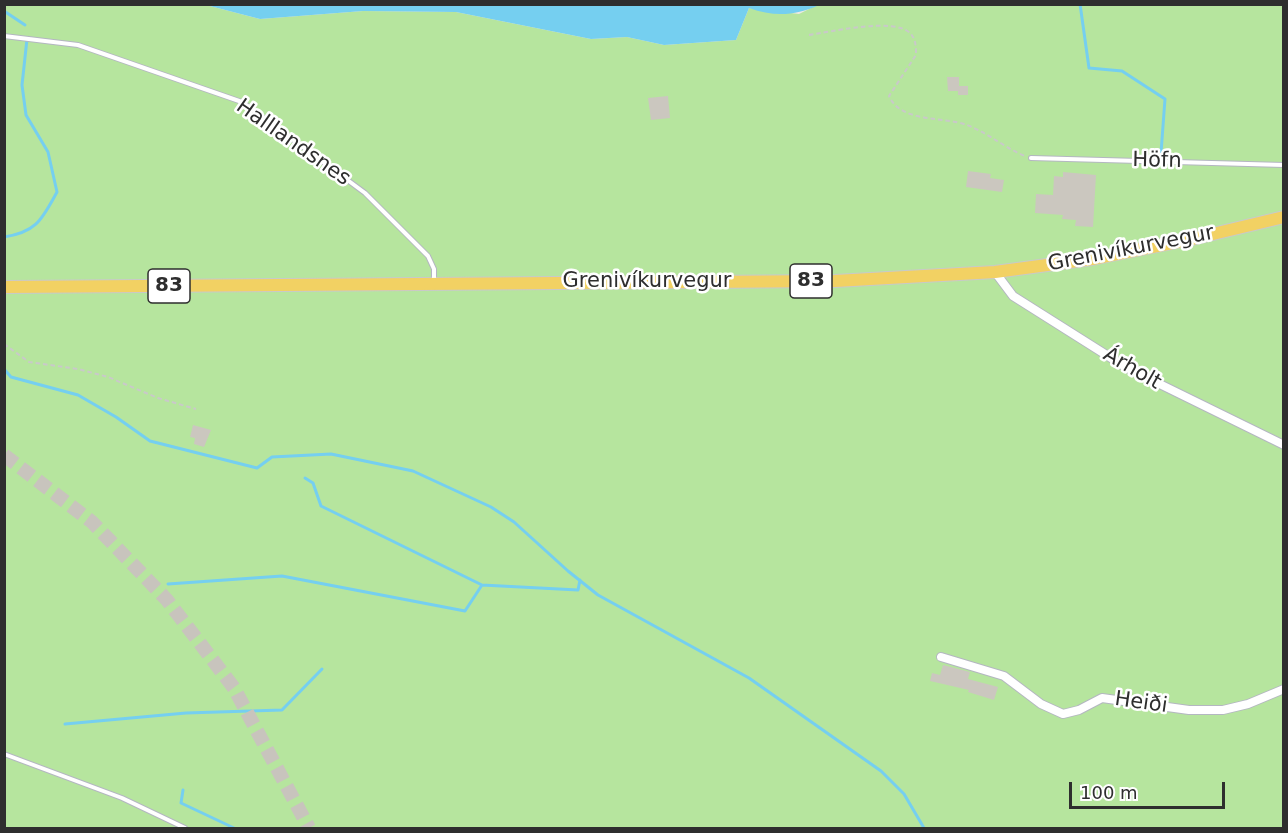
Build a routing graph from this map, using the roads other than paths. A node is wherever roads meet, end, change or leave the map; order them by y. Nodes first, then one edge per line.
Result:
1 (4, 36) edge
2 (1031, 158) road end
3 (1284, 165) edge
4 (1284, 217) edge
5 (995, 272) junction
6 (434, 283) junction
7 (4, 286) edge
8 (1284, 445) edge
9 (941, 657) dead end
10 (1284, 689) edge
11 (4, 754) edge
12 (185, 828) edge

1 - 6 lane, Halllandsnes
2 - 3 lane, Höfn
4 - 5 main road, Grenivíkurvegur / 83
5 - 6 main road, Grenivíkurvegur / 83
5 - 8 street, Árholt
6 - 7 main road, Grenivíkurvegur / 83
9 - 10 street, Heiði
11 - 12 lane

